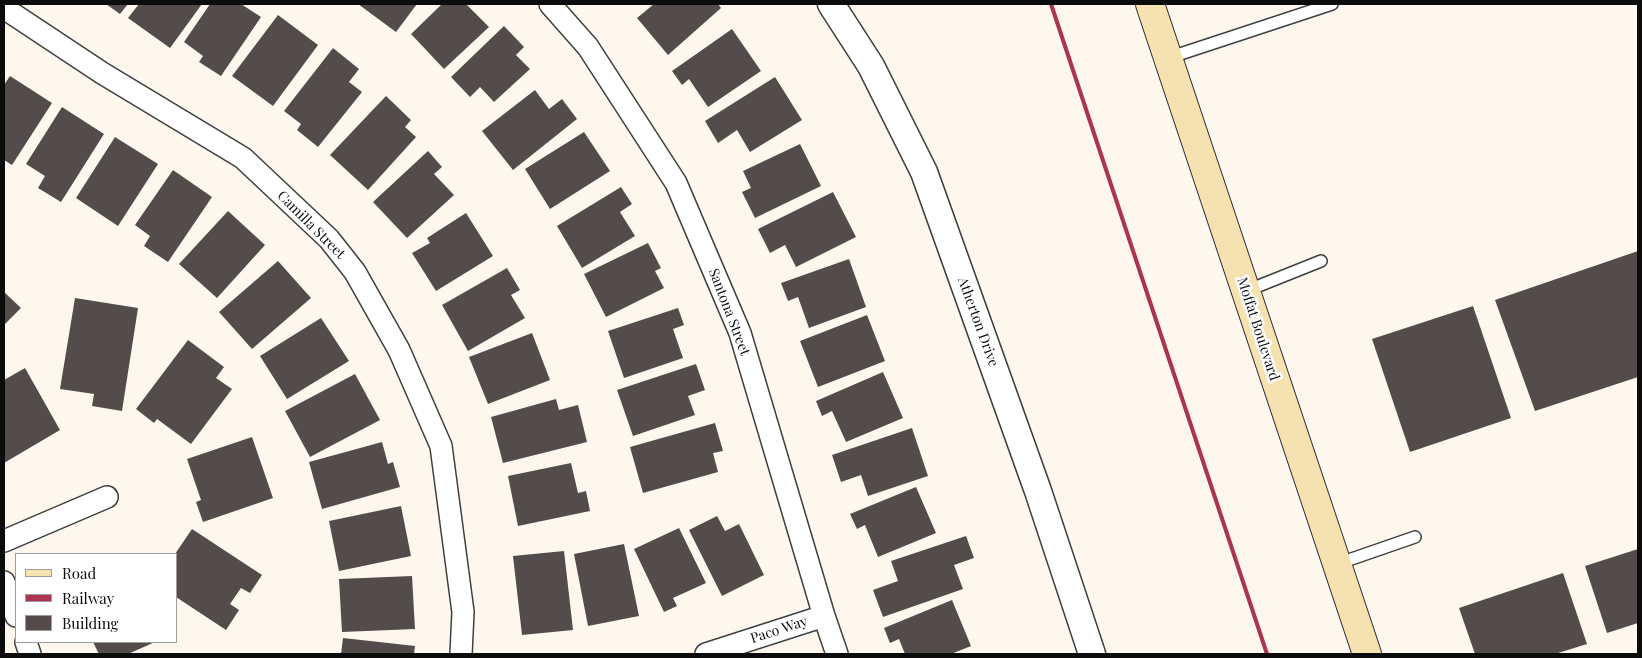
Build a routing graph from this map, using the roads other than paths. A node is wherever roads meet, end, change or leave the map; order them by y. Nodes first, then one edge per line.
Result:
1 (550, 4) edge
2 (831, 4) edge
3 (1150, 4) edge
4 (1332, 4) edge
5 (4, 8) edge
6 (1168, 58) junction
7 (1321, 262) dead end
8 (1246, 291) junction
9 (106, 498) dead end
10 (1415, 536) dead end
11 (4, 540) edge
12 (1337, 564) junction
13 (4, 582) edge
14 (15, 613) edge
15 (824, 616) junction
16 (462, 654) edge
17 (706, 654) edge
18 (837, 654) edge
19 (1092, 654) edge
20 (1366, 654) edge

1 - 15 street, Santona Street
2 - 19 street, Atherton Drive
3 - 6 main road, Moffat Boulevard
4 - 6 lane
5 - 16 street, Camilla Street
6 - 8 main road, Moffat Boulevard
7 - 8 lane
8 - 12 main road, Moffat Boulevard
9 - 11 street
10 - 12 lane
12 - 20 main road, Moffat Boulevard
13 - 14 street
15 - 17 street, Paco Way
15 - 18 street, Santona Street

